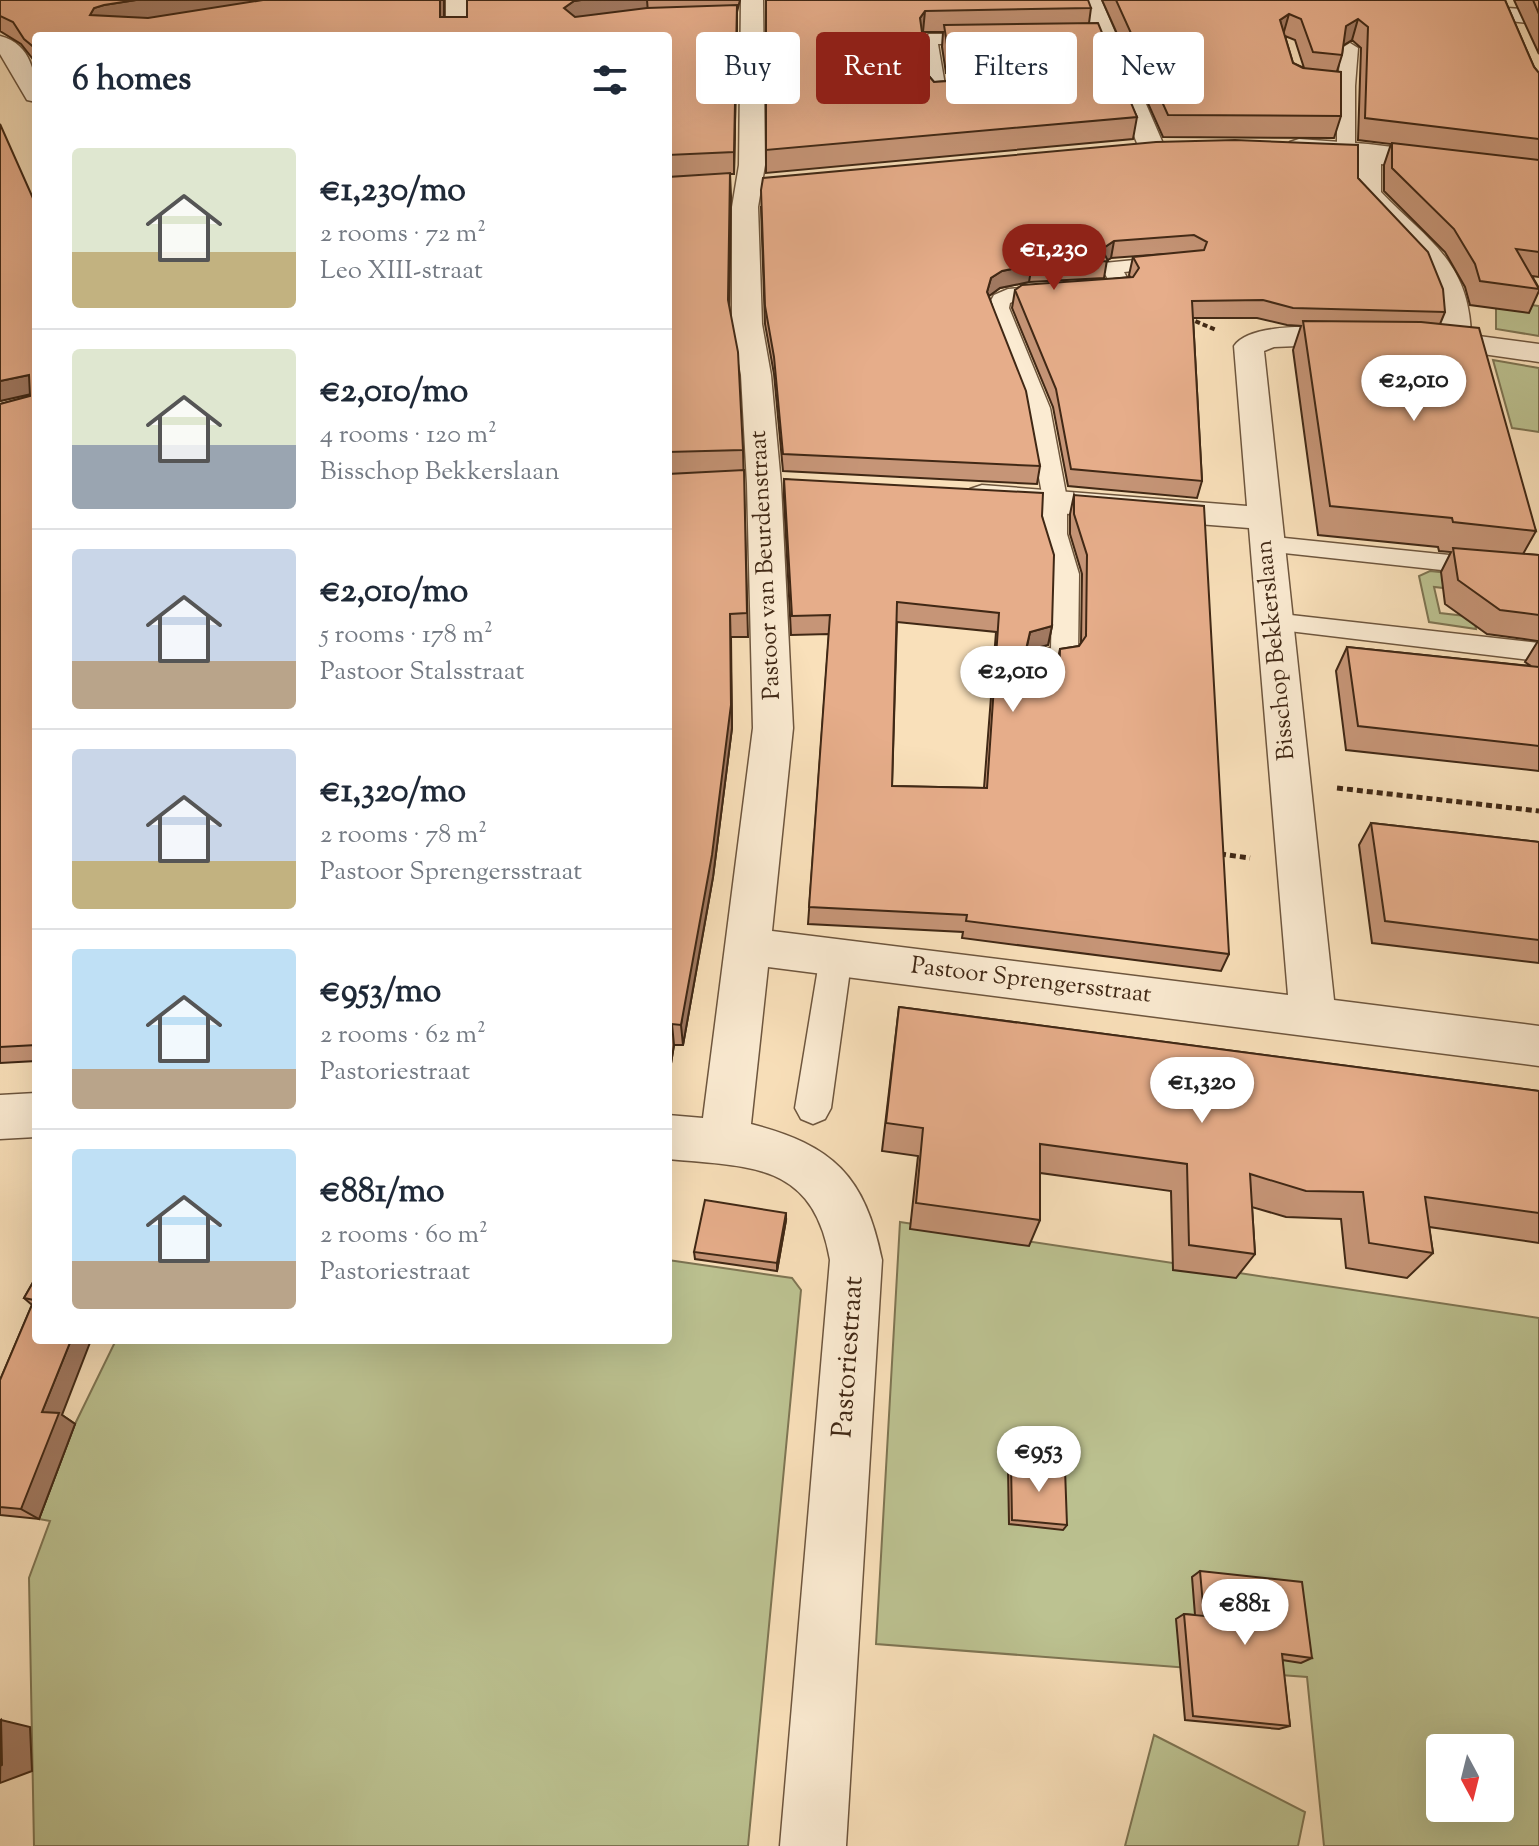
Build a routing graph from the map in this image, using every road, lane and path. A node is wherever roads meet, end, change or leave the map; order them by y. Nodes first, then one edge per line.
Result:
1 (457, 0) edge
2 (1090, 0) edge
3 (1503, 7) edge
4 (748, 13) edge
5 (1539, 17) edge
6 (457, 32) edge
7 (946, 39) edge
8 (1519, 42) edge
9 (1350, 48) edge
10 (13, 52) edge
11 (940, 86) edge
12 (32, 88) edge
13 (1275, 147) edge
14 (1152, 148) junction
15 (1183, 148) edge
16 (1120, 151) edge
17 (1357, 151) junction
18 (1539, 173) edge
19 (1190, 261) edge
20 (1122, 287) junction
21 (1456, 340) junction
22 (1249, 346) junction
23 (1539, 353) edge
24 (948, 494) edge
25 (1055, 499) junction
26 (1265, 531) junction
27 (1509, 569) edge
28 (1273, 622) junction
29 (1539, 652) edge
30 (1038, 695) edge
31 (1289, 782) junction
32 (1539, 811) edge
33 (1219, 854) edge
34 (1298, 863) junction
35 (749, 946) junction
36 (836, 956) junction
37 (1313, 1017) junction
38 (1539, 1046) edge
39 (813, 1108) dead end
40 (32, 1115) edge
41 (0, 1117) edge
42 (672, 1137) edge
43 (725, 1142) junction
44 (813, 1846) edge

1 - 6 street
2 - 14 street
3 - 5 street
3 - 8 street
4 - 35 street, Pastoor van Beurdenstraat
7 - 11 lane
9 - 17 lane
10 - 12 street
13 - 17 street
14 - 15 street
14 - 16 street
17 - 18 street
17 - 21 street
19 - 20 lane
20 - 22 path
20 - 25 lane
21 - 22 street
21 - 23 street
22 - 26 street, Bisschop Bekkerslaan
24 - 25 street
25 - 26 street
25 - 30 lane
26 - 27 lane
26 - 28 street, Bisschop Bekkerslaan
28 - 29 lane
28 - 31 street, Bisschop Bekkerslaan
31 - 32 path
31 - 34 street, Bisschop Bekkerslaan
33 - 34 path
34 - 37 street, Bisschop Bekkerslaan
35 - 36 street, Pastoor Sprengersstraat
35 - 43 street
36 - 37 street, Pastoor Sprengersstraat
36 - 39 lane
37 - 38 street
40 - 41 street
42 - 43 street, Pastoriestraat
43 - 44 street, Pastoriestraat

